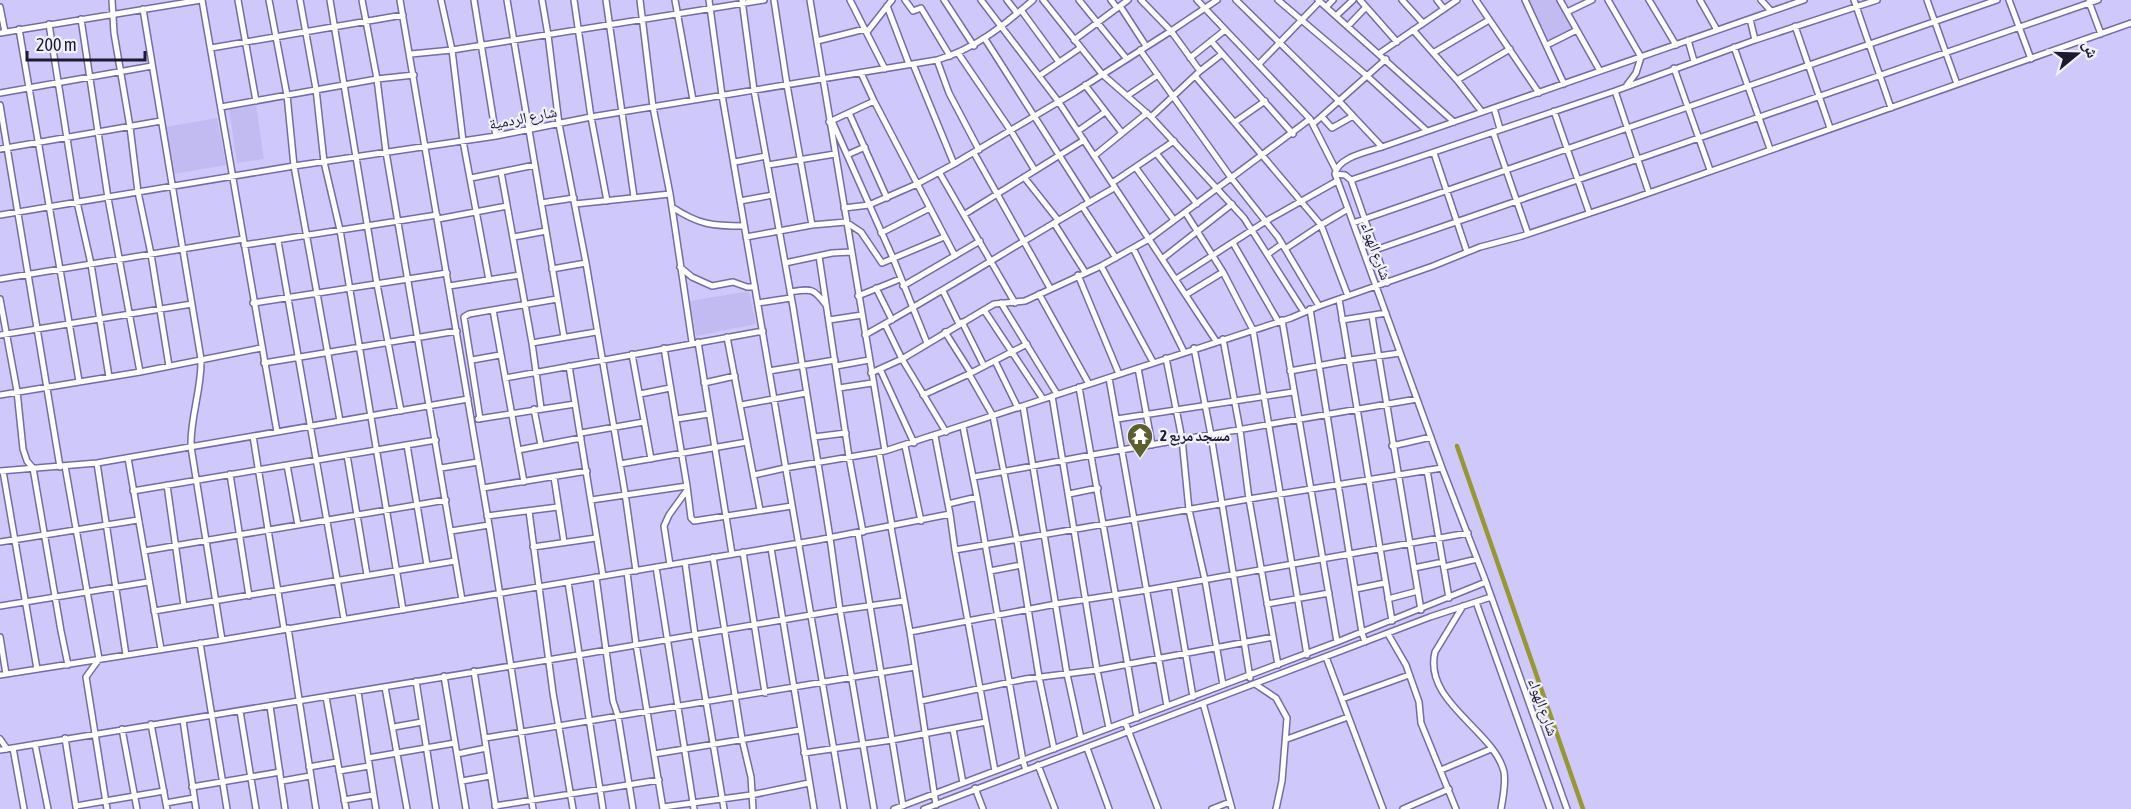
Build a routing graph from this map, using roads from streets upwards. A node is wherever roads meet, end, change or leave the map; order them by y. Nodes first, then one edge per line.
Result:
1 (112, 0) edge
2 (202, 0) edge
3 (238, 0) edge
4 (269, 0) edge
5 (300, 0) edge
6 (330, 0) edge
7 (362, 0) edge
8 (400, 0) edge
9 (441, 0) edge
10 (474, 0) edge
11 (507, 0) edge
12 (542, 0) edge
13 (574, 0) edge
14 (606, 0) edge
15 (640, 0) edge
16 (675, 0) edge
17 (709, 0) edge
18 (764, 0) edge
19 (774, 0) edge
20 (810, 0) edge
21 (850, 0) edge
22 (892, 0) edge
23 (905, 0) edge
24 (944, 0) edge
25 (981, 0) edge
26 (1007, 0) edge
27 (1033, 0) edge
28 (1043, 0) edge
29 (1079, 0) edge
30 (1110, 0) edge
31 (1128, 0) edge
32 (1141, 0) edge
33 (1197, 0) edge
34 (1217, 0) edge
35 (1236, 0) edge
36 (1278, 0) edge
37 (1319, 0) edge
38 (1333, 0) edge
39 (1353, 0) edge
40 (1360, 0) edge
41 (1402, 0) edge
42 (1437, 0) edge
43 (1456, 0) edge
44 (1476, 0) edge
45 (1525, 0) edge
46 (1560, 0) edge
47 (1608, 0) edge
48 (1649, 0) edge
49 (1700, 0) edge
50 (1761, 0) edge
51 (1804, 0) edge
52 (1854, 0) edge
53 (1877, 0) edge
54 (1927, 0) edge
55 (1997, 0) edge
56 (2009, 0) edge
57 (2098, 0) edge
58 (1589, 1) edge
59 (2089, 1) edge
60 (170, 2) edge
61 (742, 2) edge
62 (1794, 2) edge
63 (887, 6) junction
64 (0, 7) edge
65 (1118, 7) junction
66 (1204, 7) junction
67 (1326, 7) junction
68 (1366, 7) junction
69 (1857, 8) junction
70 (143, 9) junction
71 (711, 9) junction
72 (1444, 9) junction
73 (1771, 11) junction
74 (1019, 12) junction
75 (1567, 12) junction
76 (112, 14) junction
77 (403, 15) junction
78 (677, 15) junction
79 (1336, 16) junction
80 (81, 19) junction
81 (1750, 19) junction
82 (643, 20) junction
83 (1489, 20) junction
84 (365, 21) junction
85 (1302, 21) junction
86 (1422, 22) junction
87 (1097, 23) junction
88 (1935, 23) junction
89 (2131, 23) edge
90 (49, 24) junction
91 (610, 25) junction
92 (334, 26) junction
93 (1348, 26) junction
94 (1795, 26) junction
95 (1001, 27) junction
96 (2018, 27) junction
97 (19, 29) junction
98 (579, 30) junction
99 (866, 30) junction
100 (1225, 30) junction
101 (1413, 30) junction
102 (1577, 30) junction
103 (1717, 30) junction
104 (305, 31) junction
105 (1171, 31) junction
106 (2, 33) edge
107 (2100, 34) junction
108 (548, 35) junction
109 (276, 36) junction
110 (985, 39) junction
111 (514, 40) junction
112 (1074, 40) junction
113 (1688, 40) junction
114 (1755, 40) junction
115 (817, 41) junction
116 (1211, 41) junction
117 (245, 42) junction
118 (1396, 42) junction
119 (1280, 44) junction
120 (482, 45) junction
121 (1547, 45) junction
122 (1676, 45) junction
123 (1870, 45) junction
124 (974, 46) junction
125 (1146, 46) junction
126 (1734, 47) junction
127 (211, 48) junction
128 (1080, 48) junction
129 (1510, 49) junction
130 (452, 50) junction
131 (1140, 50) junction
132 (958, 53) junction
133 (1380, 53) junction
134 (1433, 53) junction
135 (1945, 53) junction
136 (411, 54) junction
137 (1222, 54) junction
138 (950, 56) junction
139 (1641, 57) junction
140 (1126, 58) junction
141 (1190, 58) junction
142 (1386, 59) junction
143 (2031, 59) junction
144 (937, 60) junction
145 (1694, 61) junction
146 (1059, 62) junction
147 (911, 64) junction
148 (1258, 64) junction
149 (152, 66) junction
150 (1809, 66) junction
151 (1674, 68) junction
152 (885, 69) junction
153 (1200, 71) junction
154 (1600, 72) junction
155 (120, 73) junction
156 (861, 73) junction
157 (1102, 74) junction
158 (414, 75) junction
159 (1039, 75) junction
160 (1158, 75) junction
161 (1366, 75) junction
162 (1881, 76) junction
163 (1196, 77) junction
164 (90, 78) junction
165 (377, 79) junction
166 (822, 79) junction
167 (1457, 80) junction
168 (59, 83) junction
169 (787, 84) junction
170 (1564, 84) junction
171 (1957, 84) junction
172 (345, 85) junction
173 (1085, 85) junction
174 (1625, 87) junction
175 (1749, 87) junction
176 (29, 88) junction
177 (316, 89) junction
178 (754, 90) junction
179 (1615, 91) junction
180 (0, 93) edge
181 (1539, 93) junction
182 (287, 95) junction
183 (722, 95) junction
184 (1127, 96) junction
185 (1174, 96) junction
186 (1820, 97) junction
187 (693, 100) junction
188 (1338, 100) junction
189 (256, 101) junction
190 (1265, 101) junction
191 (874, 102) junction
192 (1058, 102) junction
193 (0, 105) edge
194 (221, 107) junction
195 (652, 107) junction
196 (1494, 108) junction
197 (1688, 108) junction
198 (1891, 108) junction
199 (1554, 111) junction
200 (622, 112) junction
201 (1105, 112) junction
202 (1482, 112) junction
203 (849, 113) junction
204 (1149, 115) junction
205 (1353, 116) junction
206 (591, 117) junction
207 (1034, 117) junction
208 (1322, 117) junction
209 (1760, 118) junction
210 (160, 121) junction
211 (830, 121) junction
212 (1235, 122) junction
213 (1312, 122) junction
214 (1454, 122) junction
215 (559, 124) junction
216 (130, 127) junction
217 (1830, 128) junction
218 (1628, 129) junction
219 (528, 130) junction
220 (1497, 130) junction
221 (1011, 131) junction
222 (1078, 131) junction
223 (1427, 131) junction
224 (99, 132) junction
225 (1122, 134) junction
226 (1293, 134) junction
227 (496, 136) junction
228 (68, 137) junction
229 (1699, 139) junction
230 (1084, 140) junction
231 (463, 141) junction
232 (1174, 141) junction
233 (38, 143) junction
234 (426, 146) junction
235 (865, 147) junction
236 (1382, 147) junction
237 (3, 149) edge
238 (1770, 149) junction
239 (1567, 150) junction
240 (976, 151) junction
241 (386, 152) junction
242 (1156, 153) junction
243 (1434, 153) junction
244 (835, 154) junction
245 (847, 155) junction
246 (1059, 155) junction
247 (1263, 155) junction
248 (766, 156) junction
249 (1094, 156) junction
250 (356, 158) junction
251 (801, 160) junction
252 (1638, 160) junction
253 (324, 162) junction
254 (735, 162) junction
255 (954, 164) junction
256 (535, 165) junction
257 (768, 165) junction
258 (294, 166) junction
259 (1136, 168) junction
260 (1034, 169) junction
261 (1710, 170) junction
262 (1507, 171) junction
263 (501, 172) junction
264 (939, 172) junction
265 (1335, 172) junction
266 (232, 176) junction
267 (1023, 177) junction
268 (471, 178) junction
269 (1232, 179) junction
270 (1350, 180) junction
271 (1578, 180) junction
272 (1337, 181) junction
273 (917, 184) junction
274 (173, 186) junction
275 (1113, 186) junction
276 (1218, 188) junction
277 (1447, 191) junction
278 (138, 192) junction
279 (1648, 193) junction
280 (670, 194) junction
281 (997, 194) junction
282 (773, 195) junction
283 (634, 197) junction
284 (108, 198) junction
285 (887, 198) junction
286 (575, 201) junction
287 (608, 201) junction
288 (741, 201) junction
289 (1302, 201) junction
290 (1518, 201) junction
291 (77, 202) junction
292 (1089, 202) junction
293 (541, 203) junction
294 (1197, 204) junction
295 (1232, 204) junction
296 (869, 205) junction
297 (50, 206) junction
298 (507, 206) junction
299 (672, 207) junction
300 (1082, 207) junction
301 (844, 208) junction
302 (930, 208) junction
303 (1348, 209) junction
304 (17, 212) junction
305 (477, 212) junction
306 (1185, 212) junction
307 (1589, 212) junction
308 (965, 214) junction
309 (0, 215) edge
310 (437, 217) junction
311 (1364, 219) junction
312 (1174, 220) junction
313 (1266, 221) junction
314 (399, 222) junction
315 (846, 222) junction
316 (1056, 222) junction
317 (1457, 222) junction
318 (1353, 223) junction
319 (812, 225) junction
320 (1321, 225) junction
321 (368, 226) junction
322 (744, 226) junction
323 (340, 230) junction
324 (1253, 230) junction
325 (546, 231) junction
326 (780, 231) junction
327 (1199, 231) junction
328 (881, 233) junction
329 (1528, 234) junction
330 (308, 236) junction
331 (514, 237) junction
332 (746, 237) junction
333 (944, 237) junction
334 (1149, 240) junction
335 (278, 241) junction
336 (980, 241) junction
337 (1023, 241) junction
338 (243, 243) junction
339 (1233, 243) junction
340 (1284, 247) junction
341 (1133, 248) junction
342 (183, 250) junction
343 (1375, 250) junction
344 (851, 252) junction
345 (1467, 252) junction
346 (151, 254) junction
347 (1268, 254) junction
348 (1214, 255) junction
349 (819, 256) junction
350 (955, 256) junction
351 (893, 258) junction
352 (1116, 258) junction
353 (1162, 259) junction
354 (121, 260) junction
355 (992, 262) junction
356 (586, 263) junction
357 (785, 263) junction
358 (91, 264) junction
359 (1101, 266) junction
360 (680, 267) junction
361 (59, 269) junction
362 (552, 269) junction
363 (1085, 272) junction
364 (1223, 272) junction
365 (447, 273) junction
366 (29, 274) junction
367 (520, 275) junction
368 (1078, 275) junction
369 (0, 279) edge
370 (1176, 279) junction
371 (408, 280) junction
372 (489, 280) junction
373 (902, 283) junction
374 (1387, 283) junction
375 (377, 284) junction
376 (449, 286) junction
377 (755, 287) junction
378 (1376, 287) junction
379 (350, 288) junction
380 (876, 288) junction
381 (1050, 288) junction
382 (943, 291) junction
383 (318, 293) junction
384 (1039, 294) junction
385 (1187, 294) junction
386 (790, 295) junction
387 (858, 296) junction
388 (1348, 296) junction
389 (0, 299) edge
390 (287, 299) junction
391 (557, 299) junction
392 (1339, 299) junction
393 (253, 303) junction
394 (758, 303) junction
395 (1001, 303) junction
396 (1015, 303) junction
397 (192, 304) junction
398 (525, 304) junction
399 (1319, 306) junction
400 (828, 308) junction
401 (912, 308) junction
402 (160, 309) junction
403 (493, 310) junction
404 (984, 310) junction
405 (1307, 310) junction
406 (1386, 313) junction
407 (130, 314) junction
408 (862, 315) junction
409 (1372, 316) junction
410 (100, 319) junction
411 (829, 320) junction
412 (892, 320) junction
413 (1280, 321) junction
414 (1342, 321) junction
415 (961, 323) junction
416 (69, 324) junction
417 (885, 324) junction
418 (38, 329) junction
419 (1253, 330) junction
420 (457, 331) junction
421 (763, 331) junction
422 (596, 332) junction
423 (945, 332) junction
424 (3, 335) edge
425 (865, 335) junction
426 (417, 337) junction
427 (564, 337) junction
428 (727, 337) junction
429 (1223, 339) junction
430 (1216, 341) junction
431 (388, 342) junction
432 (695, 342) junction
433 (532, 343) junction
434 (927, 343) junction
435 (1027, 344) junction
436 (359, 346) junction
437 (261, 348) junction
438 (664, 348) junction
439 (1194, 348) junction
440 (329, 352) junction
441 (1012, 352) junction
442 (1184, 352) junction
443 (1400, 353) junction
444 (632, 354) junction
445 (500, 355) junction
446 (1378, 357) junction
447 (298, 358) junction
448 (902, 358) junction
449 (1166, 358) junction
450 (201, 359) junction
451 (472, 360) junction
452 (601, 360) junction
453 (869, 360) junction
454 (1350, 360) junction
455 (995, 362) junction
456 (1153, 362) junction
457 (264, 363) junction
458 (835, 363) junction
459 (802, 365) junction
460 (169, 366) junction
461 (569, 366) junction
462 (984, 366) junction
463 (1320, 366) junction
464 (1138, 368) junction
465 (880, 369) junction
466 (769, 371) junction
467 (1290, 371) junction
468 (140, 372) junction
469 (536, 372) junction
470 (871, 373) junction
471 (970, 374) junction
472 (1119, 374) junction
473 (109, 376) junction
474 (735, 376) junction
475 (505, 378) junction
476 (1108, 378) junction
477 (79, 381) junction
478 (704, 383) junction
479 (872, 383) junction
480 (1089, 384) junction
481 (47, 386) junction
482 (1079, 387) junction
483 (670, 388) junction
484 (839, 388) junction
485 (17, 391) junction
486 (1293, 392) junction
487 (806, 393) junction
488 (0, 394) edge
489 (640, 394) junction
490 (923, 395) junction
491 (1054, 395) junction
492 (1265, 395) junction
493 (468, 399) junction
494 (774, 399) junction
495 (1043, 399) junction
496 (1417, 399) junction
497 (1235, 400) junction
498 (574, 404) junction
499 (741, 405) junction
500 (1206, 405) junction
501 (1386, 405) junction
502 (430, 406) junction
503 (1020, 407) junction
504 (538, 409) junction
505 (1358, 409) junction
506 (1176, 410) junction
507 (401, 411) junction
508 (510, 414) junction
509 (709, 414) junction
510 (1146, 414) junction
511 (1328, 415) junction
512 (371, 416) junction
513 (993, 416) junction
514 (480, 419) junction
515 (677, 419) junction
516 (1116, 419) junction
517 (471, 420) junction
518 (1299, 420) junction
519 (340, 421) junction
520 (644, 422) junction
521 (1270, 424) junction
522 (311, 427) junction
523 (963, 427) junction
524 (612, 428) junction
525 (1240, 430) junction
526 (277, 432) junction
527 (946, 432) junction
528 (846, 433) junction
529 (1211, 435) junction
530 (253, 436) junction
531 (581, 436) junction
532 (935, 436) junction
533 (814, 437) junction
534 (1431, 437) junction
535 (436, 440) junction
536 (1182, 440) junction
537 (747, 442) junction
538 (914, 443) junction
539 (1152, 444) junction
540 (407, 445) junction
541 (541, 445) junction
542 (905, 446) junction
543 (1392, 446) junction
544 (191, 447) junction
545 (714, 448) junction
546 (518, 450) junction
547 (1122, 450) junction
548 (376, 451) junction
549 (882, 452) junction
550 (683, 454) junction
551 (347, 455) junction
552 (1092, 455) junction
553 (849, 457) junction
554 (128, 458) junction
555 (317, 459) junction
556 (651, 459) junction
557 (1063, 461) junction
558 (478, 462) junction
559 (818, 462) junction
560 (97, 463) junction
561 (620, 464) junction
562 (287, 465) junction
563 (1034, 466) junction
564 (62, 467) junction
565 (33, 468) junction
566 (441, 468) junction
567 (785, 468) junction
568 (1442, 468) junction
569 (258, 469) junction
570 (1427, 470) junction
571 (2, 471) edge
572 (587, 471) junction
573 (1004, 472) junction
574 (230, 474) junction
575 (1397, 475) junction
576 (754, 476) junction
577 (554, 477) junction
578 (974, 477) junction
579 (197, 480) junction
580 (1369, 480) junction
581 (524, 482) junction
582 (167, 485) junction
583 (1340, 485) junction
584 (483, 488) junction
585 (687, 488) junction
586 (1098, 488) junction
587 (1311, 490) junction
588 (133, 491) junction
589 (625, 493) junction
590 (1069, 494) junction
591 (1281, 495) junction
592 (977, 497) junction
593 (1249, 499) junction
594 (446, 500) junction
595 (591, 500) junction
596 (417, 504) junction
597 (948, 504) junction
598 (1222, 505) junction
599 (792, 506) junction
600 (558, 507) junction
601 (387, 509) junction
602 (760, 510) junction
603 (1189, 510) junction
604 (529, 511) junction
605 (950, 514) junction
606 (357, 515) junction
607 (487, 516) junction
608 (726, 516) junction
609 (138, 520) junction
610 (1134, 520) junction
611 (328, 521) junction
612 (921, 521) junction
613 (107, 525) junction
614 (298, 525) junction
615 (489, 525) junction
616 (1104, 525) junction
617 (892, 526) junction
618 (268, 530) junction
619 (1075, 530) junction
620 (77, 531) junction
621 (451, 531) junction
622 (860, 532) junction
623 (1468, 533) junction
624 (1044, 534) junction
625 (238, 535) junction
626 (45, 536) junction
627 (1439, 537) junction
628 (596, 538) junction
629 (831, 538) junction
630 (1017, 540) junction
631 (15, 541) junction
632 (206, 541) junction
633 (0, 542) edge
634 (564, 542) junction
635 (799, 543) junction
636 (1410, 543) junction
637 (174, 545) junction
638 (986, 545) junction
639 (533, 547) junction
640 (771, 548) junction
641 (1380, 549) junction
642 (144, 550) junction
643 (955, 550) junction
644 (743, 552) junction
645 (732, 554) junction
646 (1350, 554) junction
647 (713, 557) junction
648 (1324, 559) junction
649 (1477, 559) junction
650 (455, 561) junction
651 (685, 562) junction
652 (1291, 564) junction
653 (427, 565) junction
654 (670, 565) junction
655 (1021, 565) junction
656 (1443, 565) junction
657 (656, 567) junction
658 (1414, 568) junction
659 (397, 570) junction
660 (990, 570) junction
661 (1261, 570) junction
662 (636, 571) junction
663 (627, 572) junction
664 (367, 575) junction
665 (1232, 575) junction
666 (599, 577) junction
667 (1205, 580) junction
668 (338, 581) junction
669 (148, 582) junction
670 (568, 582) junction
671 (1486, 582) junction
672 (1385, 583) junction
673 (1174, 585) junction
674 (539, 587) junction
675 (117, 588) junction
676 (1356, 589) junction
677 (85, 590) junction
678 (278, 590) junction
679 (1147, 590) junction
680 (1418, 591) junction
681 (499, 592) junction
682 (1329, 593) junction
683 (1114, 595) junction
684 (54, 596) junction
685 (249, 596) junction
686 (1491, 597) junction
687 (1449, 598) junction
688 (1388, 599) junction
689 (462, 600) junction
690 (1086, 600) junction
691 (1297, 600) junction
692 (24, 601) junction
693 (216, 601) junction
694 (904, 601) junction
695 (1476, 602) junction
696 (1056, 604) junction
697 (1267, 604) junction
698 (870, 605) junction
699 (0, 606) edge
700 (184, 606) junction
701 (1463, 606) junction
702 (1028, 609) junction
703 (403, 610) junction
704 (840, 610) junction
705 (1421, 610) junction
706 (154, 611) junction
707 (811, 615) junction
708 (998, 615) junction
709 (344, 619) junction
710 (782, 620) junction
711 (1392, 621) junction
712 (968, 622) junction
713 (753, 625) junction
714 (286, 629) junction
715 (724, 631) junction
716 (910, 632) junction
717 (1362, 633) junction
718 (1388, 634) junction
719 (695, 635) junction
720 (0, 637) edge
721 (1273, 637) junction
722 (666, 639) junction
723 (222, 640) junction
724 (1244, 642) junction
725 (1338, 642) junction
726 (1365, 642) junction
727 (200, 643) junction
728 (636, 644) junction
729 (1216, 647) junction
730 (161, 650) junction
731 (607, 650) junction
732 (1186, 652) junction
733 (1307, 653) junction
734 (126, 655) junction
735 (578, 655) junction
736 (1159, 657) junction
737 (1326, 657) junction
738 (99, 659) junction
739 (549, 660) junction
740 (1126, 663) junction
741 (1309, 663) junction
742 (68, 664) junction
743 (1278, 665) junction
744 (510, 666) junction
745 (915, 667) junction
746 (37, 669) junction
747 (1097, 670) junction
748 (474, 671) junction
749 (880, 673) junction
750 (1067, 674) junction
751 (3, 675) edge
752 (1409, 675) junction
753 (444, 676) junction
754 (1249, 676) junction
755 (1039, 677) junction
756 (851, 678) junction
757 (416, 681) junction
758 (823, 682) junction
759 (1010, 683) junction
760 (1253, 684) junction
761 (1223, 685) junction
762 (386, 687) junction
763 (794, 688) junction
764 (980, 688) junction
765 (358, 692) junction
766 (765, 693) junction
767 (326, 697) junction
768 (736, 697) junction
769 (1193, 697) junction
770 (1342, 699) junction
771 (298, 701) junction
772 (921, 701) junction
773 (706, 702) junction
774 (1203, 703) junction
775 (270, 706) junction
776 (676, 706) junction
777 (1167, 706) junction
778 (1531, 709) junction
779 (240, 711) junction
780 (647, 711) junction
781 (1517, 714) junction
782 (213, 715) junction
783 (618, 716) junction
784 (1137, 717) junction
785 (1348, 717) junction
786 (183, 720) junction
787 (589, 721) junction
788 (422, 722) junction
789 (986, 722) junction
790 (1125, 722) junction
791 (151, 724) junction
792 (394, 727) junction
793 (560, 727) junction
794 (1109, 728) junction
795 (122, 729) junction
796 (953, 729) junction
797 (800, 730) junction
798 (1129, 732) junction
799 (94, 733) junction
800 (521, 733) junction
801 (925, 734) junction
802 (65, 738) junction
803 (485, 738) junction
804 (1081, 738) junction
805 (0, 739) edge
806 (742, 739) junction
807 (1287, 739) junction
808 (892, 740) junction
809 (455, 743) junction
810 (35, 744) junction
811 (714, 744) junction
812 (862, 744) junction
813 (10, 748) junction
814 (426, 748) junction
815 (486, 748) junction
816 (833, 748) junction
817 (1087, 748) junction
818 (684, 749) junction
819 (1054, 749) junction
820 (1491, 749) junction
821 (0, 750) edge
822 (398, 753) junction
823 (804, 753) junction
824 (457, 754) junction
825 (654, 754) junction
826 (368, 758) junction
827 (1023, 761) junction
828 (337, 762) junction
829 (1038, 765) junction
830 (369, 766) junction
831 (309, 767) junction
832 (1026, 770) junction
833 (1441, 770) junction
834 (280, 771) junction
835 (339, 771) junction
836 (995, 771) junction
837 (251, 776) junction
838 (310, 776) junction
839 (490, 776) junction
840 (659, 780) junction
841 (972, 780) junction
842 (223, 781) junction
843 (282, 781) junction
844 (462, 781) junction
845 (809, 783) junction
846 (963, 783) junction
847 (629, 785) junction
848 (192, 787) junction
849 (976, 789) junction
850 (1449, 789) junction
851 (600, 790) junction
852 (164, 791) junction
853 (134, 795) junction
854 (374, 795) junction
855 (571, 795) junction
856 (751, 795) junction
857 (934, 795) junction
858 (194, 798) junction
859 (723, 799) junction
860 (105, 800) junction
861 (344, 800) junction
862 (531, 800) junction
863 (936, 805) junction
864 (166, 806) edge
865 (694, 806) edge
866 (903, 806) junction
867 (1231, 806) edge
868 (76, 807) edge
869 (496, 807) edge
870 (1381, 807) edge
871 (663, 808) edge
872 (24, 809) edge
873 (48, 809) edge
874 (107, 809) edge
875 (137, 809) edge
876 (196, 809) edge
877 (227, 809) edge
878 (256, 809) edge
879 (285, 809) edge
880 (316, 809) edge
881 (346, 809) edge
882 (376, 809) edge
883 (406, 809) edge
884 (436, 809) edge
885 (466, 809) edge
886 (533, 809) edge
887 (573, 809) edge
888 (603, 809) edge
889 (633, 809) edge
890 (724, 809) edge
891 (753, 809) edge
892 (814, 809) edge
893 (844, 809) edge
894 (874, 809) edge
895 (894, 809) edge
896 (924, 809) edge
897 (983, 809) edge
898 (1055, 809) edge
899 (1109, 809) edge
900 (1158, 809) edge
901 (1212, 809) edge
902 (1276, 809) edge
903 (1403, 809) edge
904 (1456, 809) edge
905 (1501, 809) edge
906 (1550, 809) edge
907 (1567, 809) edge

1 - 76 street
2 - 60 street
2 - 127 street
3 - 117 street
4 - 109 street
5 - 104 street
6 - 92 street
7 - 84 street
8 - 77 street
9 - 130 street
10 - 120 street
11 - 111 street
12 - 108 street
13 - 98 street
14 - 91 street
15 - 82 street
16 - 78 street
17 - 71 street
18 - 61 street
19 - 169 street
20 - 115 street
21 - 99 street
22 - 63 street
23 - 138 street
24 - 124 street
25 - 95 street
26 - 74 street
27 - 74 street, شارع الردمية
28 - 112 street
29 - 87 street
30 - 65 street
31 - 65 street
32 - 105 street
33 - 66 street, شارع الهواء
34 - 66 street
35 - 119 street
36 - 85 street
37 - 67 street
37 - 85 street
38 - 67 street
39 - 79 street
40 - 68 street
41 - 86 street
42 - 72 street
43 - 72 street
44 - 83 street
45 - 121 street
46 - 75 street
47 - 139 street
48 - 122 street
49 - 103 street
50 - 73 street
51 - 62 street
52 - 69 street
53 - 69 street
54 - 88 street
55 - 88 street
56 - 96 street
57 - 59 street
58 - 75 street
59 - 96 street
59 - 107 street
60 - 70 street
61 - 71 street
61 - 178 street
62 - 73 street
63 - 99 street
63 - 147 street
64 - 106 street
65 - 87 street
65 - 125 street
66 - 100 street, شارع الهواء
66 - 105 street
67 - 79 street
68 - 93 street
68 - 118 street
69 - 94 street
69 - 123 street
70 - 76 street
70 - 149 street
71 - 78 street
71 - 183 street
72 - 86 street
73 - 81 street
74 - 95 street, شارع الردمية
74 - 146 street
75 - 102 street
76 - 80 street
76 - 155 street
77 - 84 street
77 - 136 street
78 - 82 street
78 - 187 street
79 - 93 street
80 - 90 street
80 - 164 street
81 - 103 street
81 - 114 street
82 - 91 street
82 - 195 street
83 - 129 street
83 - 134 street
84 - 92 street
84 - 165 street
85 - 119 street
85 - 161 street
86 - 101 street
87 - 112 street
87 - 140 street
88 - 123 street
88 - 135 street
89 - 107 street
90 - 97 street
90 - 168 street
91 - 98 street
91 - 200 street
92 - 104 street
92 - 172 street
93 - 133 street
94 - 114 street
94 - 150 street
95 - 110 street, شارع الردمية
95 - 159 street
96 - 135 street
96 - 143 street
97 - 106 street
97 - 176 street
98 - 108 street
98 - 206 street
99 - 115 street
99 - 152 street
100 - 116 street
100 - 148 street, شارع الهواء
101 - 118 street
101 - 134 street
102 - 121 street
102 - 154 street
103 - 113 street
104 - 109 street
104 - 177 street
105 - 125 street
105 - 141 street
107 - 143 street
108 - 111 street
108 - 215 street
109 - 117 street
109 - 182 street
110 - 124 street, شارع الردمية
110 - 207 street
111 - 120 street
111 - 219 street
112 - 128 street
113 - 122 street
113 - 145 street
114 - 126 street
115 - 166 street
116 - 137 street
116 - 141 street
117 - 127 street
117 - 189 street
118 - 133 street
119 - 148 street
119 - 188 street
120 - 130 street
120 - 227 street
121 - 170 street
122 - 139 street
123 - 150 street
123 - 162 street
124 - 132 street, شارع الردمية
125 - 131 street
126 - 145 street
126 - 175 street
127 - 194 street
128 - 146 street
128 - 157 street
129 - 167 street
129 - 181 street
130 - 136 street
130 - 231 street
131 - 140 street
131 - 160 street
132 - 138 street, شارع الردمية
132 - 221 street
133 - 142 street
134 - 167 street
135 - 162 street
135 - 171 street
136 - 158 street
137 - 153 street
137 - 190 street
138 - 144 street, شارع الردمية
139 - 154 street
139 - 174 street
140 - 157 street
141 - 153 street
142 - 161 street
142 - 214 street
143 - 171 street
144 - 147 street, شارع الردمية
144 - 240 street
145 - 151 street
146 - 159 street
147 - 152 street, شارع الردمية
147 - 255 street
148 - 213 street, شارع الهواء
149 - 155 street
149 - 210 street
150 - 175 street
150 - 186 street
151 - 174 street
151 - 197 street
152 - 156 street, شارع الردمية
153 - 163 street
154 - 170 street
155 - 164 street
155 - 216 street
156 - 166 street, شارع الردمية
156 - 191 street
157 - 173 street
157 - 184 street
158 - 165 street
158 - 234 street
159 - 192 street
160 - 184 street
160 - 185 street
161 - 188 street
161 - 223 street
162 - 186 street
162 - 198 street
163 - 185 street
163 - 212 street
164 - 168 street
164 - 224 street
165 - 172 street
165 - 241 street
166 - 169 street, شارع الردمية
166 - 211 street
167 - 202 street
168 - 176 street
168 - 228 street
169 - 178 street, شارع الردمية
169 - 251 street
170 - 181 street
171 - 198 street
172 - 177 street
172 - 250 street
173 - 192 street
173 - 201 street
174 - 179 street
175 - 197 street
175 - 209 street
176 - 180 street
176 - 233 street
177 - 182 street
177 - 253 street
178 - 183 street, شارع الردمية
178 - 248 street
179 - 199 street
179 - 218 street
181 - 196 street
182 - 189 street
182 - 258 street
183 - 187 street, شارع الردمية
183 - 254 street
184 - 204 street
185 - 204 street
185 - 269 street
186 - 209 street
186 - 217 street
187 - 195 street, شارع الردمية
188 - 205 street
188 - 208 street
189 - 194 street
190 - 212 street
190 - 226 street
191 - 203 street
191 - 273 street
192 - 207 street
192 - 222 street
193 - 237 street
194 - 266 street
195 - 200 street, شارع الردمية
195 - 280 street
196 - 202 street
196 - 220 street
197 - 218 street
197 - 229 street
198 - 217 street
199 - 220 street
199 - 239 street
200 - 206 street, شارع الردمية
200 - 283 street
201 - 222 street
201 - 225 street
202 - 214 street
203 - 211 street
203 - 235 street
204 - 225 street
204 - 232 street
205 - 208 street
205 - 236 street
206 - 215 street, شارع الردمية
206 - 287 street
207 - 221 street
207 - 246 street
208 - 213 street
209 - 229 street
209 - 238 street
210 - 216 street
210 - 274 street
211 - 244 street
211 - 245 street
212 - 247 street
213 - 226 street
213 - 265 street, شارع الهواء
214 - 223 street
215 - 219 street, شارع الردمية
215 - 286 street
216 - 224 street
216 - 278 street
217 - 238 street
218 - 239 street
218 - 252 street
219 - 227 street, شارع الردمية
219 - 256 street
220 - 243 street
220 - 262 street
221 - 240 street
221 - 260 street
222 - 230 street
223 - 236 street
224 - 228 street
224 - 284 street
225 - 249 street
226 - 247 street
227 - 231 street, شارع الردمية
228 - 233 street
228 - 291 street
229 - 252 street
229 - 261 street
230 - 246 street
230 - 249 street
231 - 234 street, شارع الردمية
231 - 268 street
232 - 242 street
232 - 276 street
233 - 237 street
233 - 297 street
234 - 241 street, شارع الردمية
234 - 310 street
235 - 245 street
235 - 285 street
236 - 265 street
237 - 304 street
238 - 261 street
239 - 262 street
239 - 271 street
240 - 255 street
240 - 281 street
241 - 250 street, شارع الردمية
241 - 314 street
242 - 259 street
242 - 294 street
243 - 270 street
243 - 277 street
244 - 251 street
244 - 301 street
245 - 296 street
246 - 260 street
246 - 292 street
247 - 269 street
247 - 289 street
248 - 254 street
248 - 257 street
249 - 275 street
250 - 253 street, شارع الردمية
250 - 321 street
251 - 257 street
251 - 319 street
252 - 271 street
252 - 279 street
253 - 258 street, شارع الردمية
253 - 323 street
254 - 288 street
255 - 264 street
256 - 263 street
256 - 293 street
257 - 282 street
258 - 266 street, شارع الردمية
258 - 330 street
259 - 275 street
259 - 312 street
260 - 267 street
261 - 279 street
262 - 277 street
262 - 290 street
263 - 268 street
263 - 298 street
264 - 273 street
264 - 308 street
265 - 270 street
265 - 272 street, شارع الهواء
266 - 274 street, شارع الردمية
266 - 338 street
267 - 281 street
267 - 316 street
268 - 305 street
269 - 276 street
269 - 313 street
270 - 311 street
271 - 290 street
271 - 307 street
272 - 289 street
272 - 303 street, شارع الهواء
273 - 285 street
273 - 302 street
274 - 278 street, شارع الردمية
274 - 342 street
275 - 292 street
275 - 334 street
276 - 294 street
276 - 295 street
277 - 311 street
277 - 317 street
278 - 284 street, شارع الردمية
278 - 346 street
279 - 307 street
280 - 283 street
280 - 299 street
281 - 308 street
281 - 337 street
282 - 288 street
282 - 326 street
283 - 287 street
284 - 291 street, شارع الردمية
284 - 354 street
285 - 296 street
286 - 287 street
286 - 293 street
286 - 356 street
288 - 322 street
289 - 313 street
289 - 320 street
290 - 317 street
290 - 329 street
291 - 297 street, شارع الردمية
291 - 358 street
292 - 300 street
293 - 325 street
294 - 306 street
295 - 324 street
295 - 327 street
296 - 301 street
296 - 328 street
297 - 304 street, شارع الردمية
297 - 361 street
298 - 305 street
298 - 331 street
299 - 322 street
299 - 360 street
300 - 316 street
300 - 352 street
301 - 315 street
302 - 328 street
302 - 333 street
303 - 318 street, شارع الهواء
303 - 320 street
304 - 309 street, شارع الردمية
304 - 366 street
305 - 310 street
305 - 372 street
306 - 312 street
306 - 327 street
307 - 329 street
308 - 336 street
310 - 314 street
310 - 365 street
311 - 318 street
311 - 343 street
312 - 334 street
313 - 324 street
313 - 340 street
314 - 321 street
314 - 371 street
315 - 319 street
315 - 344 street
315 - 351 street
316 - 337 street
316 - 363 street
317 - 343 street
317 - 345 street
318 - 378 street, شارع الهواء
319 - 326 street
320 - 340 street
320 - 388 street
321 - 323 street
321 - 375 street
322 - 332 street
323 - 330 street
323 - 379 street
324 - 339 street
324 - 347 street
325 - 331 street
325 - 362 street
326 - 332 street
326 - 357 street
327 - 348 street
327 - 353 street
328 - 351 street
329 - 345 street
330 - 335 street
330 - 383 street
331 - 367 street
332 - 377 street
333 - 350 street
333 - 351 street
334 - 341 street
334 - 353 street
335 - 338 street
335 - 390 street
336 - 350 street
336 - 355 street
337 - 355 street
337 - 381 street
338 - 342 street
338 - 393 street
339 - 348 street
339 - 413 street
340 - 347 street
340 - 399 street
341 - 352 street
341 - 442 street
342 - 346 street
342 - 397 street
343 - 374 street
344 - 349 street
344 - 387 street
345 - 374 street
346 - 354 street
346 - 402 street
347 - 405 street
348 - 364 street
348 - 370 street
349 - 357 street
349 - 400 street
350 - 373 street
351 - 373 street
352 - 359 street
353 - 370 street
354 - 358 street
354 - 407 street
355 - 382 street
355 - 396 street
356 - 362 street
356 - 422 street
357 - 386 street
358 - 361 street
358 - 410 street
359 - 363 street
359 - 456 street
360 - 377 street
360 - 432 street
361 - 366 street
361 - 416 street
362 - 391 street
363 - 368 street
364 - 385 street
364 - 419 street
365 - 371 street
365 - 376 street
366 - 369 street
366 - 418 street
367 - 372 street
367 - 398 street
368 - 381 street
368 - 472 street
370 - 385 street
371 - 375 street
371 - 426 street
372 - 376 street
373 - 380 street
373 - 401 street
374 - 378 street
375 - 379 street
375 - 431 street
376 - 420 street
377 - 394 street
378 - 388 street
378 - 406 street, شارع الهواء
379 - 383 street
379 - 436 street
380 - 387 street
380 - 412 street
381 - 384 street
382 - 401 street
382 - 415 street
383 - 390 street
383 - 440 street
384 - 396 street
384 - 480 street
385 - 430 street
386 - 394 street
386 - 400 street
386 - 459 street
387 - 408 street
388 - 392 street
389 - 424 street
390 - 393 street
390 - 447 street
391 - 398 street
391 - 427 street
392 - 399 street
392 - 414 street
393 - 437 street
394 - 421 street
395 - 396 street
395 - 404 street
395 - 435 street
397 - 402 street
397 - 450 street
398 - 403 street
398 - 433 street
399 - 405 street
400 - 411 street
401 - 412 street
401 - 434 street
402 - 407 street
402 - 460 street
403 - 445 street
403 - 451 street
404 - 415 street
404 - 441 street
405 - 413 street
405 - 463 street
406 - 409 street
406 - 443 street, شارع الهواء
407 - 410 street
407 - 468 street
408 - 411 street
408 - 425 street
409 - 414 street
409 - 446 street
410 - 416 street
410 - 473 street
411 - 458 street
412 - 417 street
413 - 419 street
413 - 467 street
414 - 454 street
415 - 423 street
415 - 462 street
416 - 418 street
416 - 477 street
417 - 425 street
417 - 448 street
418 - 424 street
418 - 481 street
419 - 429 street
419 - 492 street
420 - 426 street
420 - 493 street
421 - 428 street
421 - 466 street
422 - 427 street
422 - 452 street
423 - 434 street
423 - 471 street
424 - 485 street
425 - 453 street
426 - 431 street
426 - 502 street
427 - 433 street
428 - 432 street
428 - 474 street
429 - 430 street
429 - 497 street
430 - 439 street
431 - 436 street
431 - 507 street
432 - 438 street
432 - 478 street
433 - 469 street
434 - 448 street
435 - 441 street
435 - 491 street
436 - 440 street
436 - 512 street
437 - 450 street
437 - 457 street
438 - 444 street
438 - 483 street
439 - 442 street
439 - 500 street
440 - 447 street
440 - 519 street
441 - 455 street
441 - 495 street
442 - 449 street
443 - 446 street
443 - 496 street, شارع الهواء
444 - 452 street
444 - 489 street
445 - 451 street
445 - 475 street
446 - 454 street
446 - 501 street
447 - 457 street
447 - 522 street
448 - 465 street
448 - 490 street
449 - 456 street
449 - 506 street
450 - 460 street
450 - 544 street
451 - 514 street
452 - 461 street
452 - 524 street
453 - 458 street
453 - 470 street
454 - 463 street
454 - 505 street
455 - 462 street
455 - 503 street
456 - 464 street
457 - 526 street
458 - 459 street
458 - 484 street
459 - 466 street
459 - 487 street
460 - 468 street
461 - 469 street
461 - 498 street
462 - 471 street
463 - 467 street
463 - 511 street
464 - 472 street
464 - 510 street
465 - 470 street
465 - 538 street
466 - 494 street
467 - 486 street
468 - 473 street
469 - 475 street
469 - 504 street
470 - 479 street
471 - 490 street
471 - 513 street
472 - 476 street
473 - 477 street
474 - 478 street
474 - 499 street
475 - 508 street
476 - 480 street
476 - 516 street
477 - 481 street
478 - 509 street
479 - 484 street
479 - 549 street
480 - 482 street
481 - 485 street
481 - 564 street
482 - 491 street
482 - 552 street
483 - 489 street
483 - 515 street
484 - 528 street
485 - 488 street
485 - 565 street
486 - 492 street
486 - 518 street
487 - 494 street
487 - 533 street
489 - 520 street
490 - 527 street
491 - 495 street
491 - 557 street
492 - 497 street
492 - 521 street
493 - 502 street
493 - 517 street
494 - 499 street
494 - 567 street
495 - 503 street
496 - 501 street
496 - 534 street, شارع الهواء
497 - 500 street
497 - 525 street
498 - 504 street
498 - 531 street
499 - 537 street
500 - 506 street
500 - 529 street
501 - 505 street
501 - 543 street
502 - 507 street
502 - 535 street
503 - 513 street
503 - 563 street
504 - 508 street
504 - 541 street
505 - 511 street
505 - 580 street
506 - 510 street
506 - 536 street
507 - 512 street
508 - 514 street
508 - 546 street
509 - 515 street
509 - 545 street
510 - 516 street
510 - 539 street
511 - 518 street
511 - 583 street
512 - 519 street
512 - 548 street
513 - 523 street
513 - 573 street
514 - 517 street
515 - 550 street
516 - 547 street
517 - 558 street
518 - 521 street
518 - 587 street
519 - 522 street
520 - 524 street
520 - 556 street
521 - 525 street
521 - 591 street
522 - 526 street
522 - 555 street
523 - 527 street
523 - 578 street
524 - 531 street
524 - 561 street
525 - 529 street
525 - 593 street
526 - 530 street
527 - 532 street
528 - 533 street
528 - 553 street
529 - 536 street
529 - 598 street
530 - 544 street
530 - 569 street
531 - 541 street
531 - 572 street
532 - 538 street
532 - 597 street
533 - 559 street
534 - 543 street
534 - 568 street, شارع الهواء
535 - 540 street
535 - 566 street
536 - 539 street
536 - 603 street
537 - 545 street
537 - 576 street
538 - 542 street
539 - 547 street
540 - 548 street
540 - 596 street
541 - 546 street
542 - 549 street
542 - 612 street
543 - 575 street
544 - 554 street
544 - 579 street
545 - 550 street
545 - 608 street
546 - 581 street
547 - 552 street
547 - 610 street
548 - 551 street
548 - 601 street
549 - 553 street
549 - 617 street
550 - 556 street
550 - 585 street
551 - 555 street
551 - 606 street
552 - 557 street
552 - 586 street
553 - 559 street
553 - 622 street
554 - 560 street
554 - 588 street
555 - 562 street
555 - 611 street
556 - 561 street
557 - 563 street
557 - 590 street
558 - 566 street
558 - 584 street
559 - 567 street
559 - 629 street
560 - 564 street
560 - 613 street
561 - 589 street
562 - 569 street
562 - 614 street
563 - 573 street
563 - 624 street
564 - 565 street
564 - 620 street
565 - 571 street
565 - 626 street
566 - 594 street
567 - 576 street
567 - 599 street
568 - 570 street
568 - 623 street, شارع الهواء
569 - 574 street
569 - 618 street
570 - 575 street
570 - 627 street
571 - 631 street
572 - 577 street
572 - 595 street
573 - 578 street
573 - 630 street
574 - 579 street
574 - 625 street
575 - 580 street
575 - 636 street
576 - 602 street
577 - 581 street
577 - 600 street
578 - 592 street
579 - 582 street
579 - 632 street
580 - 583 street
580 - 641 street
581 - 584 street
582 - 588 street
582 - 637 street
583 - 587 street
583 - 646 street
584 - 607 street
585 - 589 street
585 - 608 street
585 - 654 street
586 - 590 street
586 - 616 street
587 - 591 street
587 - 648 street
588 - 609 street
589 - 595 street
589 - 662 street
590 - 619 street
591 - 593 street
591 - 652 street
592 - 597 street
592 - 638 street
593 - 598 street
593 - 661 street
594 - 596 street
594 - 621 street
595 - 628 street
596 - 601 street
596 - 653 street
597 - 605 street
598 - 603 street
598 - 665 street
599 - 602 street
599 - 635 street
600 - 604 street
600 - 634 street
601 - 606 street
601 - 659 street
602 - 608 street
603 - 610 street
603 - 667 street
604 - 607 street
604 - 639 street
605 - 612 street
605 - 643 street
606 - 611 street
606 - 664 street
607 - 615 street
608 - 645 street
609 - 613 street
609 - 642 street
610 - 616 street
610 - 679 street
611 - 614 street
611 - 668 street
612 - 617 street
613 - 620 street
613 - 675 street
614 - 618 street
615 - 621 street
615 - 681 street
616 - 619 street
616 - 683 street
617 - 622 street
617 - 694 street
618 - 625 street
618 - 678 street
619 - 624 street
619 - 690 street
620 - 626 street
620 - 677 street
621 - 650 street
622 - 629 street
622 - 698 street
623 - 627 street
623 - 649 street, شارع الهواء
624 - 630 street
624 - 696 street
625 - 632 street
625 - 685 street
626 - 631 street
626 - 684 street
627 - 636 street
627 - 656 street
628 - 634 street
628 - 666 street
629 - 635 street
629 - 704 street
630 - 638 street
630 - 655 street
631 - 633 street
631 - 692 street
632 - 637 street
632 - 693 street
634 - 639 street
635 - 640 street
635 - 707 street
636 - 641 street
636 - 658 street
637 - 642 street
637 - 700 street
638 - 643 street
638 - 660 street
639 - 674 street
640 - 644 street
640 - 710 street
641 - 646 street
641 - 672 street
642 - 669 street
643 - 712 street
644 - 645 street
644 - 713 street
645 - 647 street
646 - 648 street
646 - 676 street
647 - 651 street
647 - 715 street
648 - 652 street
648 - 682 street
649 - 656 street
649 - 671 street, شارع الهواء
650 - 653 street
650 - 689 street
651 - 654 street
651 - 719 street
652 - 661 street
652 - 691 street
653 - 659 street
654 - 657 street
655 - 660 street
655 - 702 street
656 - 658 street
656 - 687 street
657 - 662 street
657 - 722 street
658 - 680 street
659 - 664 street
659 - 703 street
660 - 708 street
661 - 665 street
661 - 697 street
662 - 663 street
663 - 666 street
663 - 728 street
664 - 668 street
665 - 667 street
665 - 724 street
666 - 670 street
666 - 731 street
667 - 673 street
667 - 729 street
668 - 678 street
668 - 709 street
669 - 675 street
669 - 706 street
670 - 674 street
670 - 735 street
671 - 686 street, شارع الهواء
671 - 687 street
672 - 676 street
672 - 688 street
673 - 679 street
673 - 732 street
674 - 681 street
674 - 739 street
675 - 677 street
675 - 734 street
676 - 717 street
677 - 684 street
677 - 738 street
678 - 685 street
678 - 714 street
679 - 683 street
679 - 736 street
680 - 688 street
680 - 705 street
681 - 689 street
681 - 744 street
682 - 691 street
682 - 725 street
683 - 690 street
683 - 740 street
684 - 692 street
684 - 742 street
685 - 693 street
686 - 695 street
686 - 778 street, شارع الهواء
687 - 705 street
688 - 711 street
689 - 703 street
690 - 696 street
690 - 747 street
691 - 697 street
691 - 733 street
692 - 699 street
692 - 746 street
693 - 700 street
693 - 723 street
694 - 698 street
694 - 716 street
695 - 701 street
695 - 781 street
696 - 702 street
696 - 750 street
697 - 721 street
698 - 704 street
698 - 749 street
700 - 706 street
701 - 718 street
701 - 820 street
702 - 708 street
702 - 755 street
703 - 709 street
704 - 707 street
704 - 756 street
705 - 711 street
706 - 730 street
707 - 710 street
707 - 758 street
708 - 712 street
708 - 759 street
709 - 714 street
710 - 713 street
710 - 763 street
711 - 717 street
712 - 716 street
712 - 764 street
713 - 715 street
713 - 766 street
714 - 723 street
714 - 771 street
715 - 719 street
715 - 768 street
716 - 745 street
717 - 725 street
717 - 726 street
718 - 726 street
718 - 752 street
719 - 722 street
719 - 773 street
720 - 751 street
721 - 724 street
721 - 743 street
722 - 728 street
722 - 776 street
723 - 727 street
724 - 729 street
724 - 754 street
725 - 733 street
726 - 737 street
727 - 730 street
727 - 782 street
728 - 731 street
728 - 780 street
729 - 732 street
729 - 761 street
730 - 734 street
731 - 735 street
731 - 783 street
732 - 736 street
732 - 769 street
733 - 741 street
733 - 743 street
734 - 738 street
735 - 739 street
735 - 787 street
736 - 740 street
736 - 777 street
737 - 741 street
737 - 770 street
738 - 742 street
738 - 799 street
739 - 744 street
739 - 793 street
740 - 747 street
740 - 784 street
741 - 760 street
742 - 746 street
743 - 754 street
744 - 748 street
744 - 800 street
745 - 749 street
745 - 772 street
746 - 751 street
747 - 750 street
747 - 794 street
748 - 753 street
748 - 803 street
749 - 756 street
749 - 808 street
750 - 755 street
750 - 804 street
752 - 770 street
752 - 833 street
753 - 757 street
753 - 809 street
754 - 760 street
754 - 761 street
755 - 759 street
755 - 819 street
756 - 758 street
756 - 812 street
757 - 762 street
757 - 788 street
758 - 763 street
758 - 816 street
759 - 764 street
759 - 827 street
760 - 774 street
760 - 807 street
761 - 769 street
762 - 765 street
762 - 792 street
763 - 766 street
763 - 797 street
764 - 772 street
764 - 789 street
765 - 767 street
765 - 826 street
766 - 768 street
767 - 771 street
767 - 828 street
768 - 773 street
768 - 806 street
769 - 777 street
770 - 785 street
771 - 775 street
771 - 831 street
772 - 801 street
773 - 776 street
773 - 811 street
774 - 798 street
774 - 867 street
775 - 779 street
775 - 834 street
776 - 780 street
776 - 818 street
777 - 784 street
778 - 781 street
778 - 907 street, شارع الهواء
779 - 782 street
779 - 837 street
780 - 783 street
780 - 825 street
781 - 906 street
782 - 786 street
782 - 842 street
783 - 787 street
783 - 847 street
784 - 790 street
785 - 807 street
785 - 870 street
786 - 791 street
786 - 848 street
787 - 793 street
787 - 851 street
788 - 792 street
788 - 814 street
789 - 796 street
789 - 836 street
790 - 794 street
790 - 798 street
791 - 795 street
791 - 852 street
792 - 822 street
793 - 800 street
793 - 855 street
794 - 804 street
795 - 799 street
795 - 853 street
796 - 801 street
796 - 846 street
797 - 806 street
797 - 823 street
798 - 817 street
798 - 900 street
799 - 802 street
799 - 860 street
800 - 803 street
800 - 862 street
801 - 808 street
801 - 857 street
802 - 810 street
802 - 868 street
803 - 815 street
804 - 819 street
805 - 813 street
806 - 811 street
806 - 856 street
807 - 902 street
808 - 812 street
808 - 866 street
809 - 814 street
809 - 824 street
810 - 813 street
810 - 873 street
811 - 818 street
811 - 859 street
812 - 816 street
812 - 894 street
813 - 821 street
813 - 872 street
814 - 822 street
814 - 884 street
815 - 824 street
815 - 839 street
816 - 823 street
816 - 893 street
817 - 829 street
817 - 899 street
818 - 825 street
818 - 865 street
819 - 827 street
820 - 833 street
820 - 905 street
822 - 826 street
822 - 883 street
823 - 845 street
824 - 844 street
825 - 840 street
826 - 830 street
827 - 832 street
827 - 836 street
828 - 831 street
828 - 835 street
829 - 832 street
829 - 898 street
830 - 835 street
830 - 854 street
831 - 838 street
832 - 849 street
833 - 850 street
834 - 837 street
834 - 843 street
835 - 861 street
836 - 841 street
837 - 842 street
837 - 878 street
838 - 843 street
838 - 880 street
839 - 844 street
839 - 869 street
840 - 847 street
840 - 871 street
841 - 846 street
841 - 849 street
842 - 848 street
842 - 877 street
843 - 879 street
844 - 885 street
845 - 856 street
845 - 892 street
846 - 857 street
847 - 851 street
847 - 889 street
848 - 858 street
849 - 863 street
849 - 897 street
850 - 903 street
850 - 904 street
851 - 855 street
851 - 888 street
852 - 853 street
852 - 864 street
853 - 860 street
853 - 875 street
854 - 861 street
854 - 882 street
855 - 862 street
855 - 887 street
856 - 859 street
856 - 891 street
857 - 863 street
857 - 866 street
858 - 864 street
858 - 876 street
859 - 865 street
859 - 890 street
860 - 868 street
860 - 874 street
861 - 881 street
862 - 869 street
862 - 886 street
863 - 896 street
865 - 871 street
866 - 895 street
867 - 901 street

